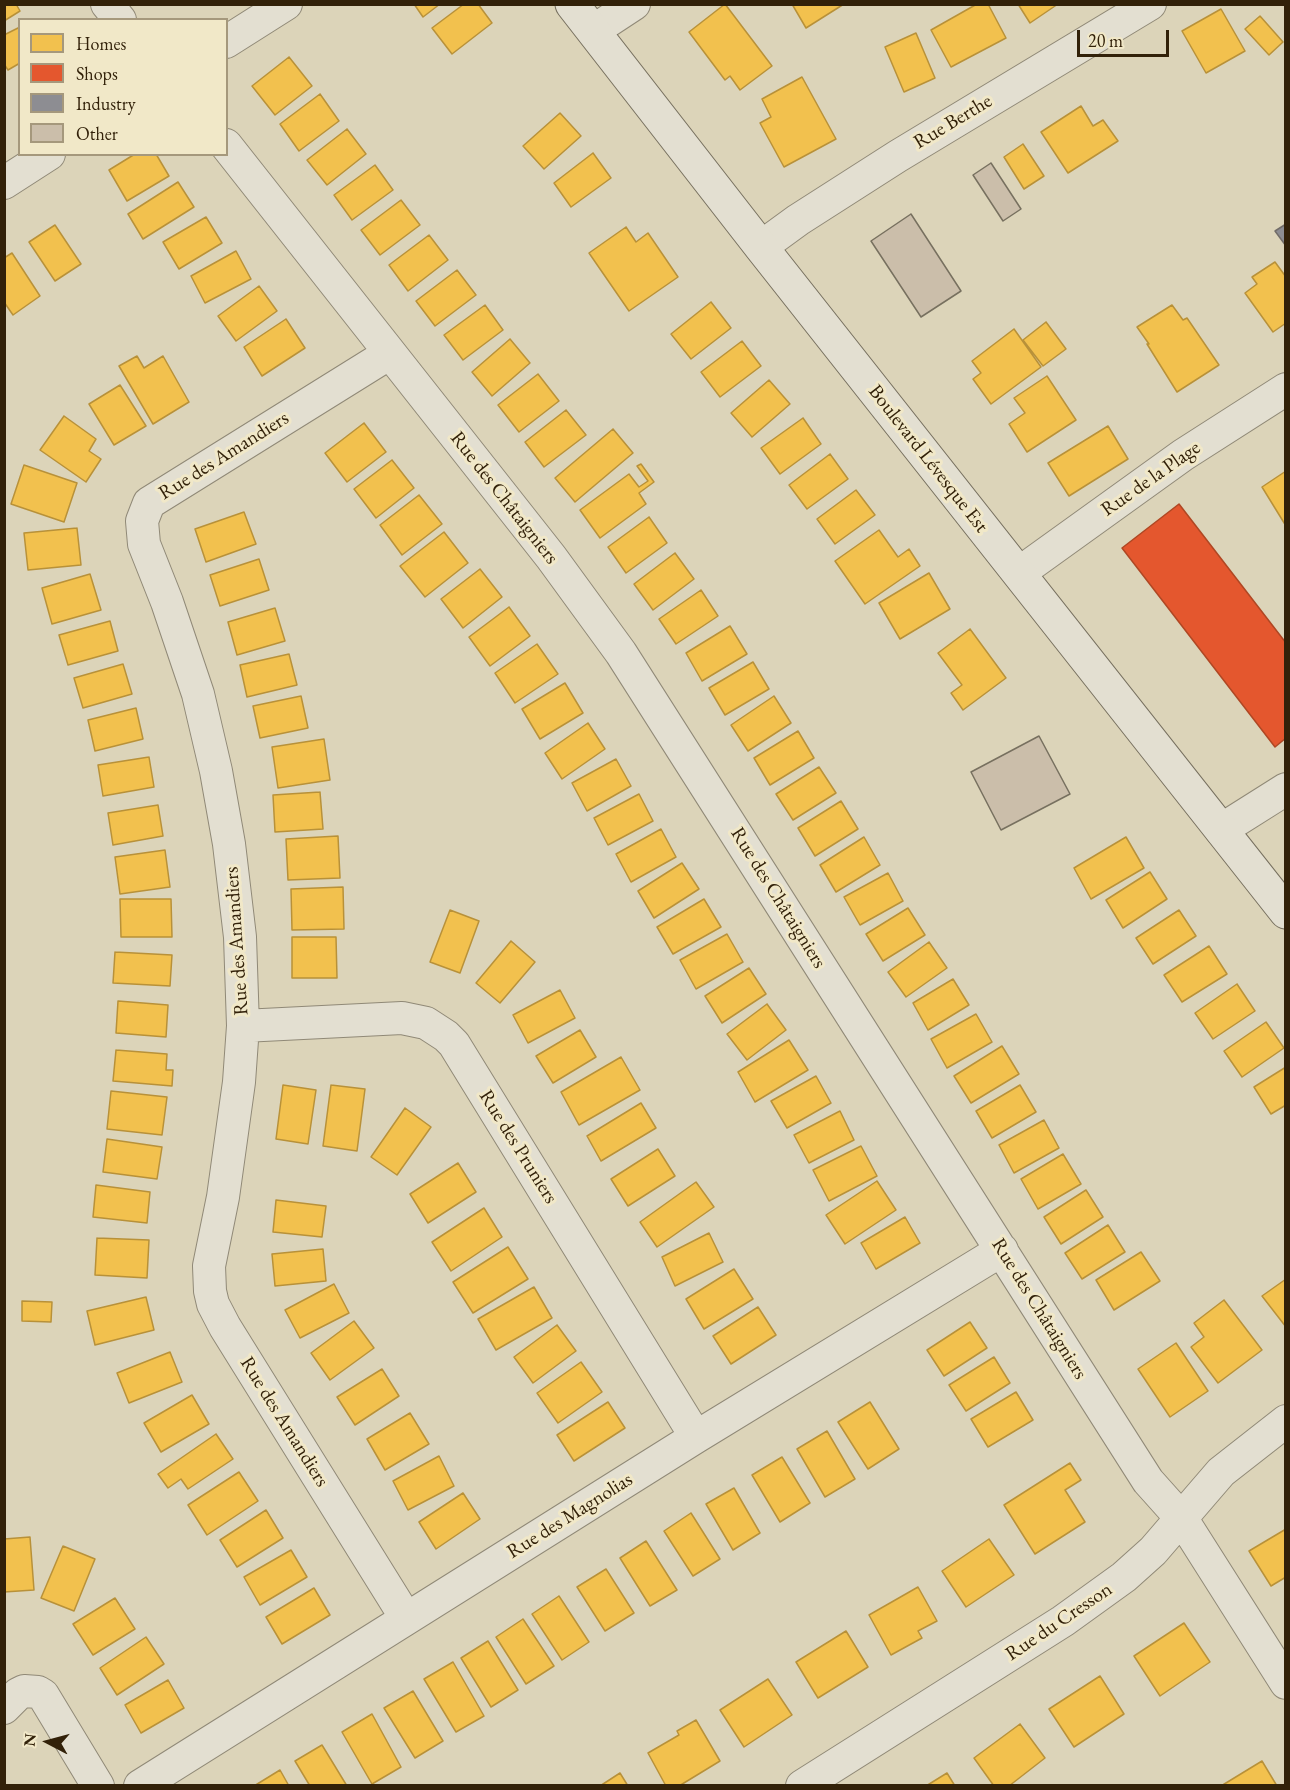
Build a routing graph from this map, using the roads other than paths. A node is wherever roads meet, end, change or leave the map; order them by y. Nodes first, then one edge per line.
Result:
1 (107, 4) edge
2 (286, 4) edge
3 (572, 4) edge
4 (634, 4) edge
5 (1150, 4) edge
6 (118, 18) edge
7 (593, 31) junction
8 (228, 41) edge
9 (228, 148) edge
10 (46, 156) edge
11 (4, 183) edge
12 (760, 247) junction
13 (390, 353) junction
14 (1286, 389) edge
15 (1019, 573) junction
16 (1286, 789) edge
17 (1221, 830) junction
18 (1286, 912) edge
19 (243, 1026) junction
20 (1002, 1250) junction
21 (1286, 1421) edge
22 (696, 1437) junction
23 (1182, 1519) junction
24 (406, 1618) junction
25 (1286, 1683) edge
26 (4, 1708) edge
27 (98, 1785) edge
28 (140, 1785) edge
29 (802, 1785) edge

1 - 6 street
2 - 8 street
3 - 7 street, Boulevard Lévesque Est
4 - 7 street
5 - 12 street, Rue Berthe
7 - 12 street, Boulevard Lévesque Est
9 - 13 street, Rue des Châtaigniers
10 - 11 street
12 - 15 street, Boulevard Lévesque Est
13 - 19 street, Rue des Amandiers
13 - 20 street, Rue des Châtaigniers
14 - 15 street, Rue de la Plage
15 - 17 street, Boulevard Lévesque Est
16 - 17 street
17 - 18 street, Boulevard Lévesque Est
19 - 22 street, Rue des Pruniers
19 - 24 street, Rue des Amandiers
20 - 22 street, Rue des Magnolias
20 - 23 street, Rue des Châtaigniers
21 - 23 street, Rue du Cresson
22 - 24 street, Rue des Magnolias
23 - 25 street, Rue des Châtaigniers
23 - 29 street, Rue du Cresson
24 - 28 street, Rue des Magnolias
26 - 27 street

